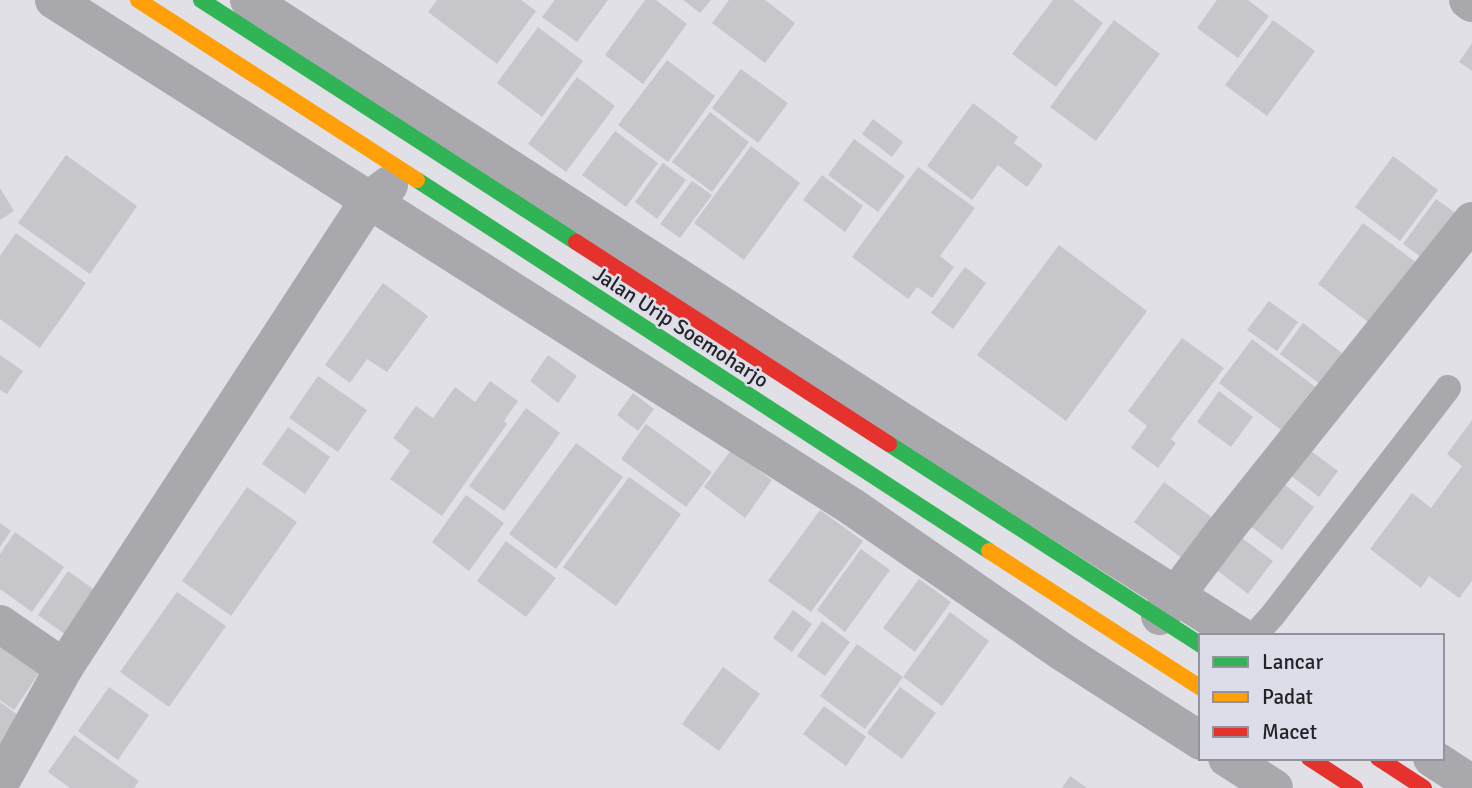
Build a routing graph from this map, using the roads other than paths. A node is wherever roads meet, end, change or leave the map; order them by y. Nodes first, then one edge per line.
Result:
1 (54, 0) edge
2 (138, 0) edge
3 (201, 0) edge
4 (249, 0) edge
5 (404, 173) junction
6 (369, 200) junction
7 (1472, 221) edge
8 (1448, 388) dead end
9 (1168, 607) junction
10 (0, 624) edge
11 (1235, 634) edge
12 (1256, 634) edge
13 (1199, 643) edge
14 (64, 668) junction
15 (1199, 687) edge
16 (1199, 740) edge
17 (1230, 760) edge
18 (1312, 760) edge
19 (1381, 760) edge
20 (1435, 760) edge
21 (0, 783) edge
22 (1472, 784) edge
23 (1273, 788) edge
24 (1355, 788) edge
25 (1424, 788) edge

1 - 6 street
2 - 5 highway, Jalan Urip Soemoharjo
3 - 9 highway, Jalan Urip Soemoharjo
4 - 9 street
5 - 6 street
5 - 15 highway, Jalan Urip Soemoharjo
6 - 14 street
6 - 16 street
7 - 9 street
8 - 12 lane
9 - 11 street
9 - 13 highway, Jalan Urip Soemoharjo
10 - 14 street
14 - 21 street
17 - 23 street
18 - 24 highway
19 - 25 highway
20 - 22 street

